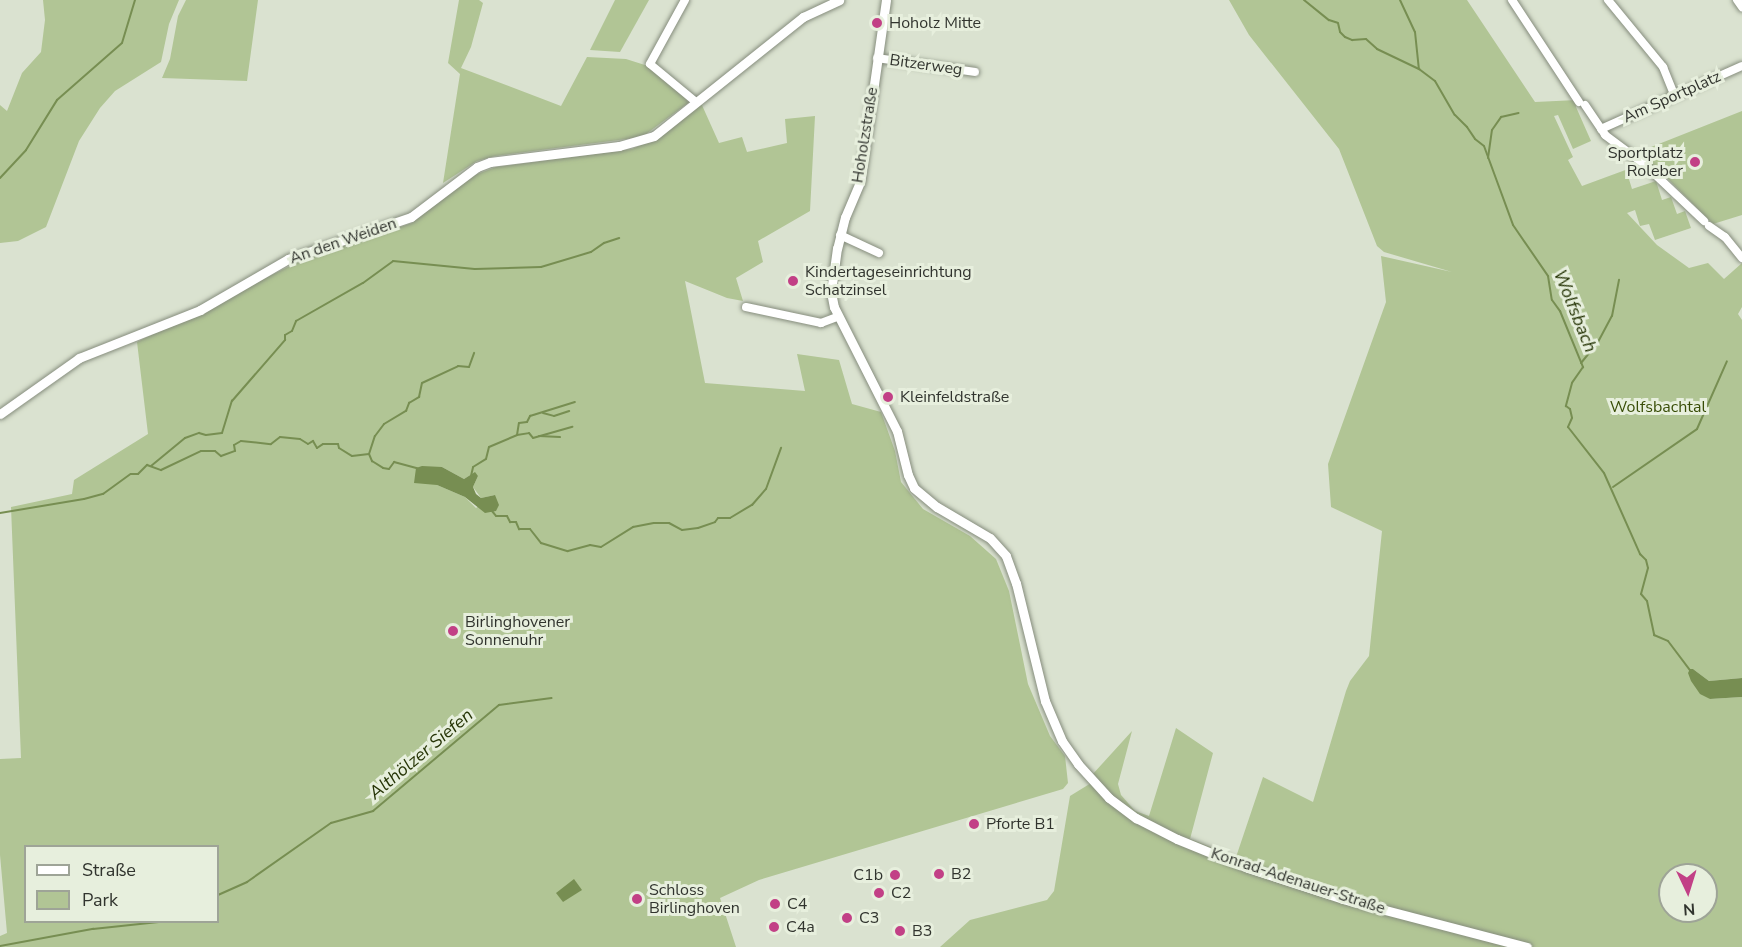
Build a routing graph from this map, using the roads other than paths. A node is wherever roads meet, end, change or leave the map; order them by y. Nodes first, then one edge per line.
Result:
1 (685, 0) edge
2 (839, 0) edge
3 (886, 0) edge
4 (1512, 0) edge
5 (1608, 0) edge
6 (1737, 0) edge
7 (1742, 7) edge
8 (877, 58) junction
9 (1742, 66) edge
10 (975, 72) dead end
11 (1675, 96) junction
12 (695, 104) junction
13 (1601, 129) junction
14 (840, 235) junction
15 (879, 253) dead end
16 (1742, 258) edge
17 (746, 307) dead end
18 (837, 317) junction
19 (0, 414) edge
20 (907, 466) joint
21 (1527, 947) edge

1 - 12 street
2 - 12 street, An den Weiden
3 - 8 street, Hoholzstraße
4 - 13 street
5 - 11 street
6 - 7 street
8 - 10 street, Bitzerweg
8 - 14 street, Hoholzstraße
9 - 11 street, Am Sportplatz
11 - 13 street, Am Sportplatz
12 - 19 street, An den Weiden
13 - 16 street
14 - 15 street
14 - 18 street, Hoholzstraße
17 - 18 street
18 - 20 street, Hoholzstraße
20 - 21 street, Konrad-Adenauer-Straße

